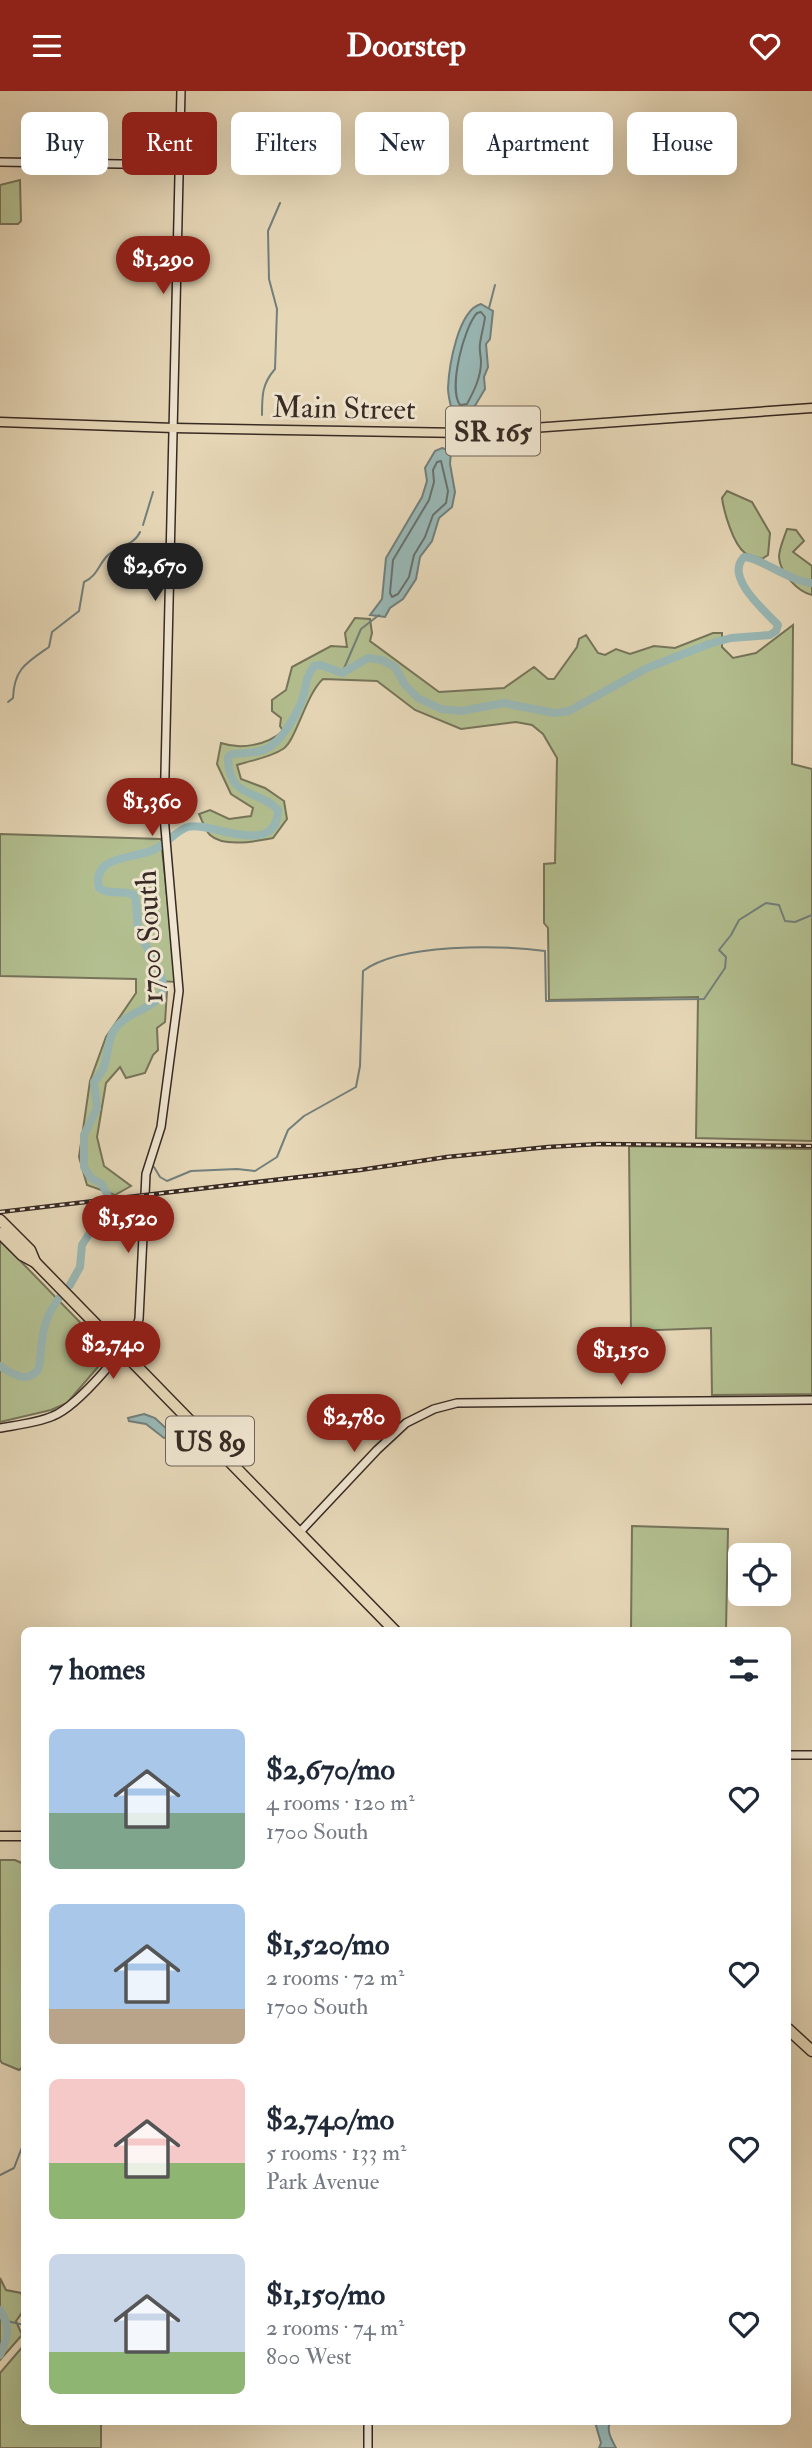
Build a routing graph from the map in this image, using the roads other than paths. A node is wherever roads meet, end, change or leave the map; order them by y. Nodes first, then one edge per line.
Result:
1 (181, 91) edge
2 (181, 112) edge
3 (0, 162) edge
4 (122, 164) edge
5 (180, 175) edge
6 (812, 408) edge
7 (0, 422) edge
8 (174, 428) junction
9 (0, 1220) edge
10 (0, 1233) edge
11 (35, 1262) junction
12 (121, 1350) junction
13 (812, 1400) edge
14 (0, 1428) edge
15 (299, 1533) junction
16 (391, 1627) edge
17 (791, 1755) edge
18 (812, 1755) edge
19 (0, 1836) edge
20 (21, 1836) edge
21 (791, 2032) edge
22 (812, 2051) edge
23 (368, 2425) edge
24 (368, 2448) edge

1 - 2 street, 1700 South
3 - 4 street
5 - 8 street, 1700 South
6 - 8 main road, Main Street / SR 165
7 - 8 main road, Main Street / SR 165
8 - 12 street, 1700 South
9 - 11 highway, US 89
10 - 11 highway, US 89
11 - 12 highway, US 89
12 - 14 street, 1700 South
12 - 15 highway, US 89
13 - 15 street
15 - 16 highway, US 89
17 - 18 street
19 - 20 main road
21 - 22 highway
23 - 24 street

